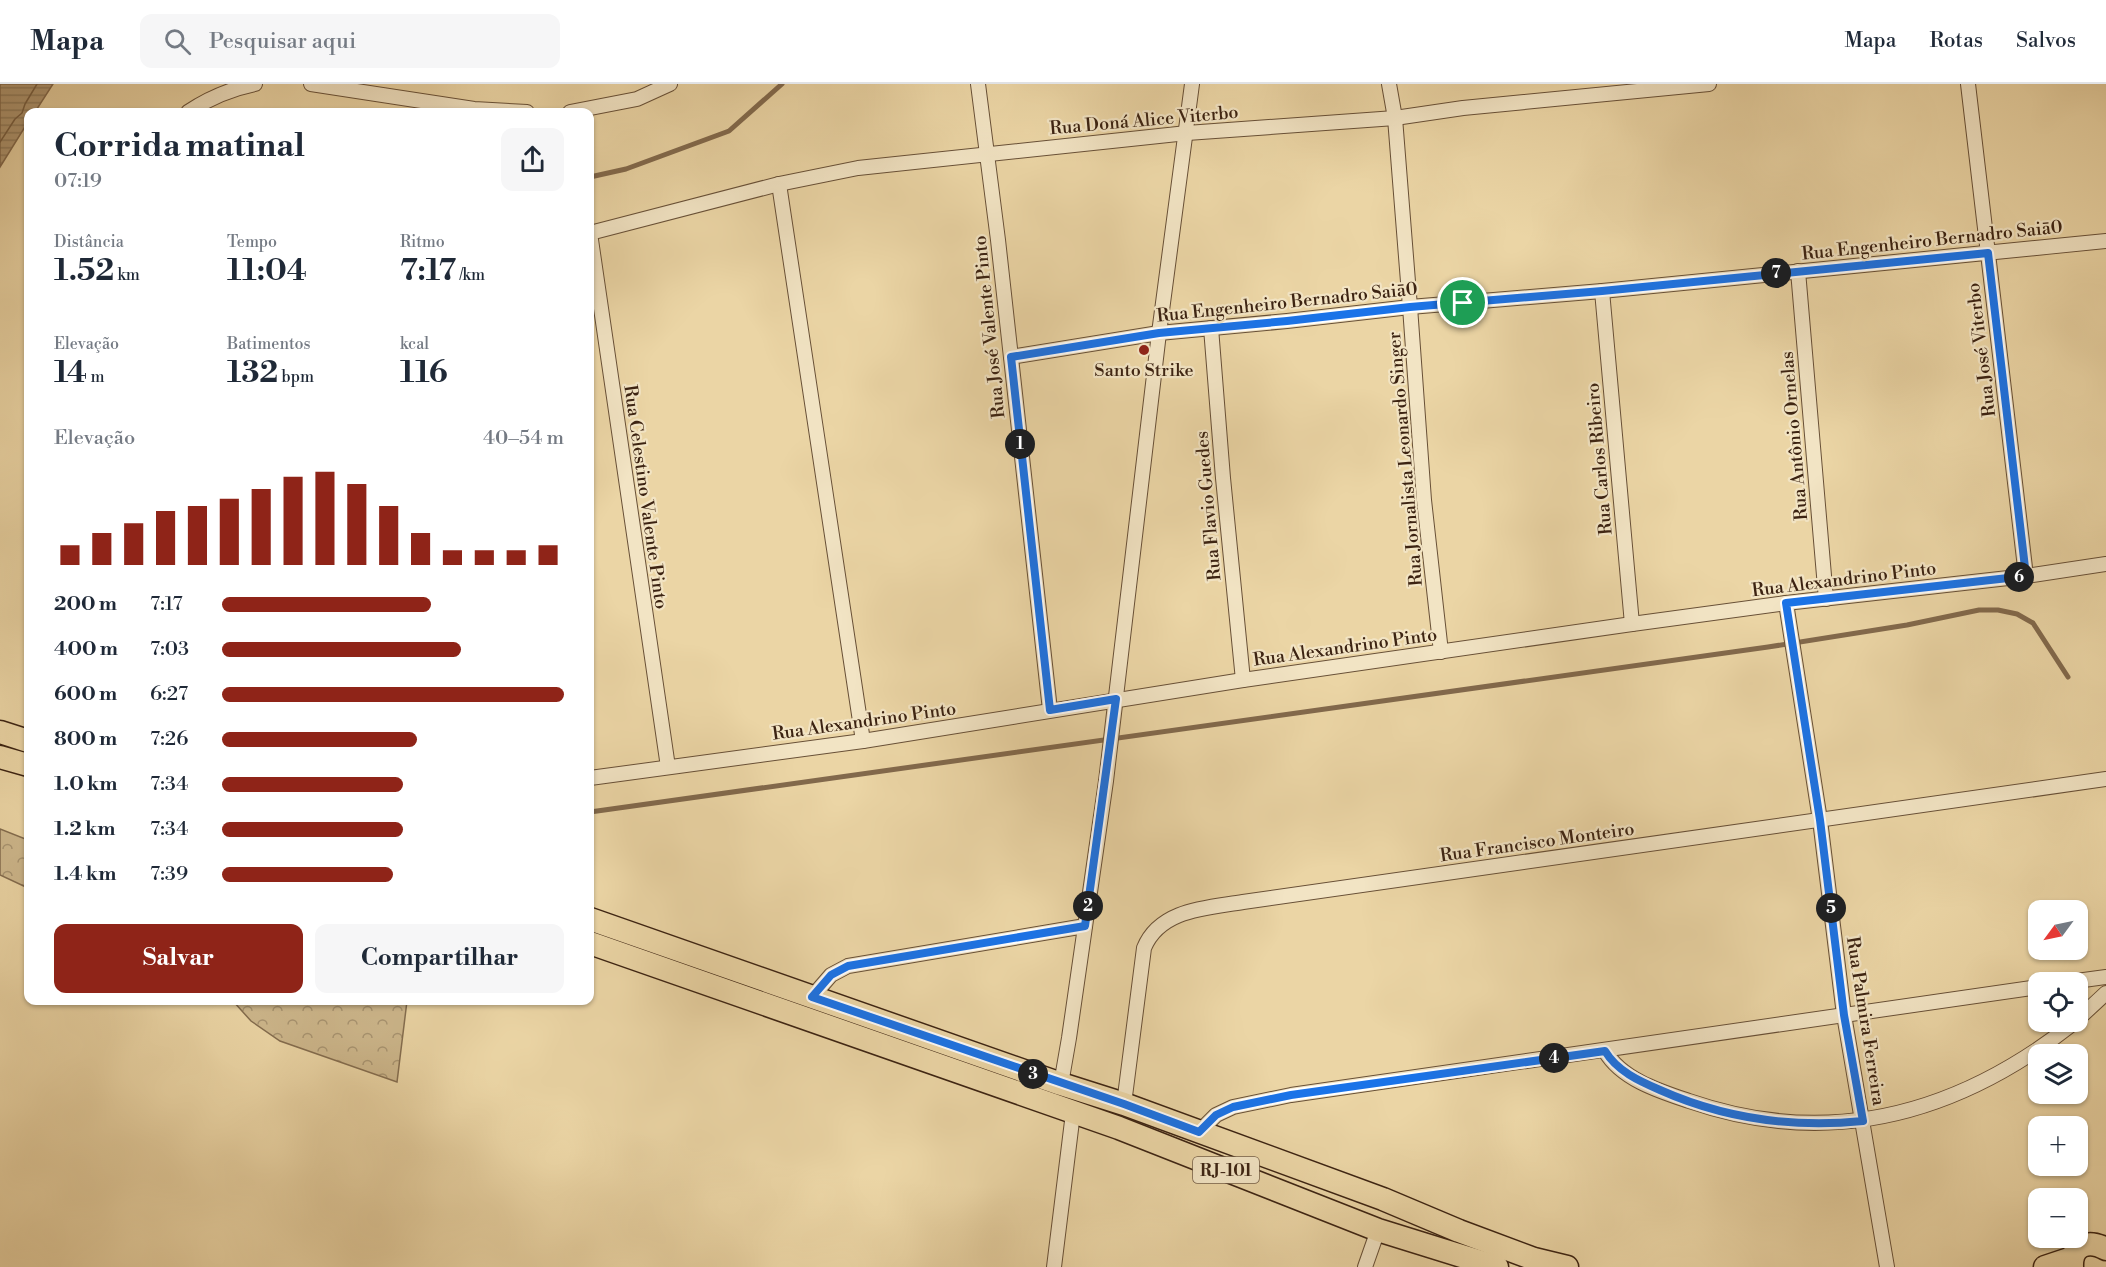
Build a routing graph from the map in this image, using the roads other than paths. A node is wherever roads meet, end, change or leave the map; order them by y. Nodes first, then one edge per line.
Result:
1 (255, 84) edge
2 (312, 84) edge
3 (670, 84) edge
4 (978, 84) edge
5 (1192, 84) edge
6 (1389, 84) edge
7 (1708, 84) edge
8 (1968, 84) edge
9 (194, 108) edge
10 (468, 108) edge
11 (591, 108) edge
12 (1395, 118) junction
13 (1187, 133) junction
14 (987, 154) junction
15 (779, 184) junction
16 (594, 232) edge
17 (2106, 241) edge
18 (1988, 253) junction
19 (594, 260) edge
20 (1798, 271) junction
21 (1602, 291) junction
22 (1410, 307) junction
23 (1211, 328) junction
24 (1159, 333) junction
25 (1011, 357) junction
26 (2106, 564) edge
27 (2026, 576) junction
28 (1826, 598) junction
29 (1786, 603) junction
30 (1632, 624) junction
31 (1441, 652) junction
32 (1243, 680) junction
33 (1116, 699) junction
34 (1050, 710) junction
35 (0, 732) edge
36 (24, 740) edge
37 (863, 741) junction
38 (0, 757) edge
39 (24, 764) edge
40 (668, 767) junction
41 (594, 777) edge
42 (2106, 779) edge
43 (1820, 820) junction
44 (594, 920) edge
45 (1085, 926) junction
46 (594, 944) edge
47 (2106, 977) edge
48 (2088, 979) edge
49 (2028, 988) edge
50 (2106, 993) edge
51 (812, 997) junction
52 (2088, 1009) edge
53 (1844, 1015) junction
54 (2060, 1032) edge
55 (1605, 1051) junction
56 (1060, 1084) junction
57 (1124, 1104) junction
58 (1073, 1113) junction
59 (1863, 1121) junction
60 (1199, 1132) junction
61 (1378, 1230) junction
62 (2103, 1244) edge
63 (2072, 1262) edge
64 (1532, 1263) edge
65 (1054, 1267) edge
66 (1365, 1267) edge
67 (1497, 1267) edge
68 (1567, 1267) edge
69 (1887, 1267) edge
70 (2045, 1267) edge

1 - 9 street
2 - 10 street
3 - 11 street
4 - 14 street, Rua José Valente Pinto
5 - 13 street
6 - 12 street, Rua Jornalista Leonardo Singer
7 - 12 street, Rua Doná Alice Viterbo
8 - 18 street, Rua José Viterbo
12 - 13 street, Rua Doná Alice Viterbo
12 - 22 street, Rua Jornalista Leonardo Singer
13 - 14 street, Rua Doná Alice Viterbo
13 - 24 street
14 - 15 street, Rua Doná Alice Viterbo
14 - 25 street, Rua José Valente Pinto
15 - 16 street, Rua Doná Alice Viterbo
15 - 37 street
17 - 18 street, Rua Engenheiro Bernadro Saiā0
18 - 20 street, Rua Engenheiro Bernadro Saiā0
18 - 27 street, Rua José Viterbo
19 - 40 street, Rua Celestino Valente Pinto
20 - 21 street, Rua Engenheiro Bernadro Saiā0
20 - 28 street, Rua Antônio Ornelas
21 - 22 street, Rua Engenheiro Bernadro Saiā0
21 - 30 street, Rua Carlos Ribeiro
22 - 23 street, Rua Engenheiro Bernadro Saiā0
22 - 31 street, Rua Jornalista Leonardo Singer
23 - 24 street, Rua Engenheiro Bernadro Saiā0
23 - 32 street, Rua Flavio Guedes
24 - 25 street, Rua Engenheiro Bernadro Saiā0
24 - 33 street
25 - 34 street, Rua José Valente Pinto
26 - 27 street, Rua Alexandrino Pinto
27 - 28 street, Rua Alexandrino Pinto
28 - 29 street, Rua Alexandrino Pinto
29 - 30 street, Rua Alexandrino Pinto
29 - 43 street, Rua Palmira Ferreira
30 - 31 street, Rua Alexandrino Pinto
31 - 32 street, Rua Alexandrino Pinto
32 - 33 street, Rua Alexandrino Pinto
33 - 34 street, Rua Alexandrino Pinto
33 - 45 street
34 - 37 street, Rua Alexandrino Pinto
35 - 36 main road
37 - 40 street, Rua Alexandrino Pinto
38 - 39 main road
40 - 41 street, Rua Alexandrino Pinto
42 - 43 street, Rua Francisco Monteiro
43 - 53 street, Rua Palmira Ferreira
43 - 57 street, Rua Francisco Monteiro
44 - 51 main road, RJ-101
45 - 51 street
45 - 56 street
46 - 58 main road, RJ-101
47 - 48 street
49 - 53 street
50 - 52 street
51 - 56 main road, RJ-101
53 - 55 street
53 - 59 street, Rua Palmira Ferreira
54 - 59 street
55 - 59 street
55 - 60 street
56 - 57 main road, RJ-101
57 - 60 main road, RJ-101
58 - 61 main road, RJ-101
58 - 65 street
59 - 69 street, Rua Palmira Ferreira
60 - 64 main road, RJ-101
61 - 66 street
61 - 67 main road, RJ-101
62 - 63 main road
63 - 70 main road
64 - 68 main road, RJ-101

